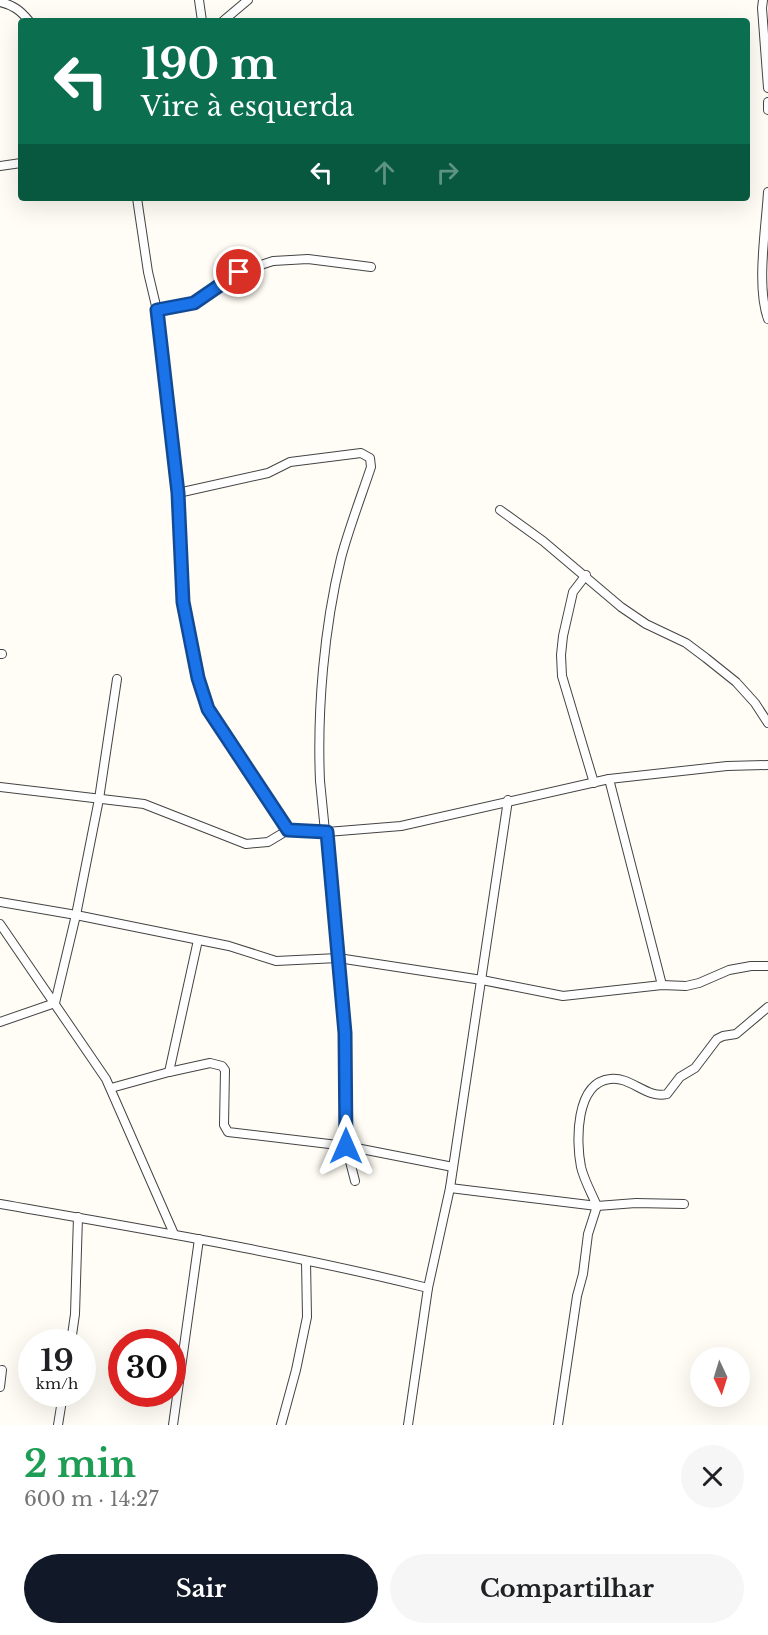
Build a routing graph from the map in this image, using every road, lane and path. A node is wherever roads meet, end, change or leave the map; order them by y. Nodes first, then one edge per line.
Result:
1 (199, 0) edge
2 (248, 0) edge
3 (763, 0) edge
4 (0, 2) edge
5 (27, 18) edge
6 (202, 18) edge
7 (227, 18) edge
8 (766, 61) edge
9 (768, 88) edge
10 (768, 102) edge
11 (768, 110) edge
12 (18, 163) edge
13 (0, 166) edge
14 (768, 192) edge
15 (136, 201) edge
16 (766, 245) edge
17 (371, 267) dead end
18 (157, 310) junction
19 (768, 319) edge
20 (178, 493) junction
21 (500, 510) dead end
22 (586, 575) junction
23 (117, 679) dead end
24 (768, 723) edge
25 (768, 765) edge
26 (609, 779) junction
27 (594, 783) junction
28 (0, 787) edge
29 (99, 799) junction
30 (508, 800) junction
31 (288, 830) junction
32 (327, 832) junction
33 (0, 902) edge
34 (76, 915) junction
35 (0, 924) edge
36 (198, 940) junction
37 (338, 958) junction
38 (768, 966) edge
39 (482, 980) junction
40 (662, 985) junction
41 (55, 1003) junction
42 (768, 1007) edge
43 (0, 1022) edge
44 (169, 1072) junction
45 (111, 1088) junction
46 (346, 1146) junction
47 (453, 1167) junction
48 (355, 1181) dead end
49 (450, 1188) junction
50 (0, 1204) edge
51 (684, 1204) dead end
52 (597, 1206) junction
53 (78, 1217) junction
54 (174, 1234) junction
55 (199, 1239) junction
56 (306, 1261) junction
57 (428, 1288) junction
58 (73, 1329) edge
59 (2, 1370) dead end
60 (0, 1387) edge
61 (61, 1407) edge
62 (58, 1425) edge
63 (173, 1425) edge
64 (281, 1425) edge
65 (408, 1425) edge
66 (558, 1425) edge

1 - 6 street
2 - 7 street
3 - 8 street
4 - 5 street
8 - 9 street
10 - 11 street
12 - 13 street
14 - 16 street
15 - 18 street
16 - 19 street
17 - 18 street
18 - 20 street
20 - 31 street
20 - 32 street
21 - 22 street
22 - 24 street
22 - 27 street
23 - 29 street
25 - 26 street
26 - 27 street
26 - 40 street
27 - 30 street
28 - 29 street
29 - 31 street
29 - 34 street
30 - 32 street
30 - 39 street
31 - 32 street
32 - 37 street
33 - 34 street
34 - 36 street
34 - 41 street
35 - 41 street
36 - 37 street
36 - 44 street
37 - 39 street
37 - 46 street
38 - 40 street
39 - 40 street
39 - 47 street
41 - 43 street
41 - 45 street
42 - 52 street
44 - 45 street
44 - 46 street
45 - 54 street
46 - 47 street
46 - 48 street
47 - 49 street
49 - 52 street
49 - 57 street
50 - 53 street
51 - 52 street
52 - 66 street
53 - 54 street
53 - 58 street
54 - 55 street
55 - 56 street
55 - 63 street
56 - 57 street
56 - 64 street
57 - 65 street
59 - 60 street
61 - 62 street

